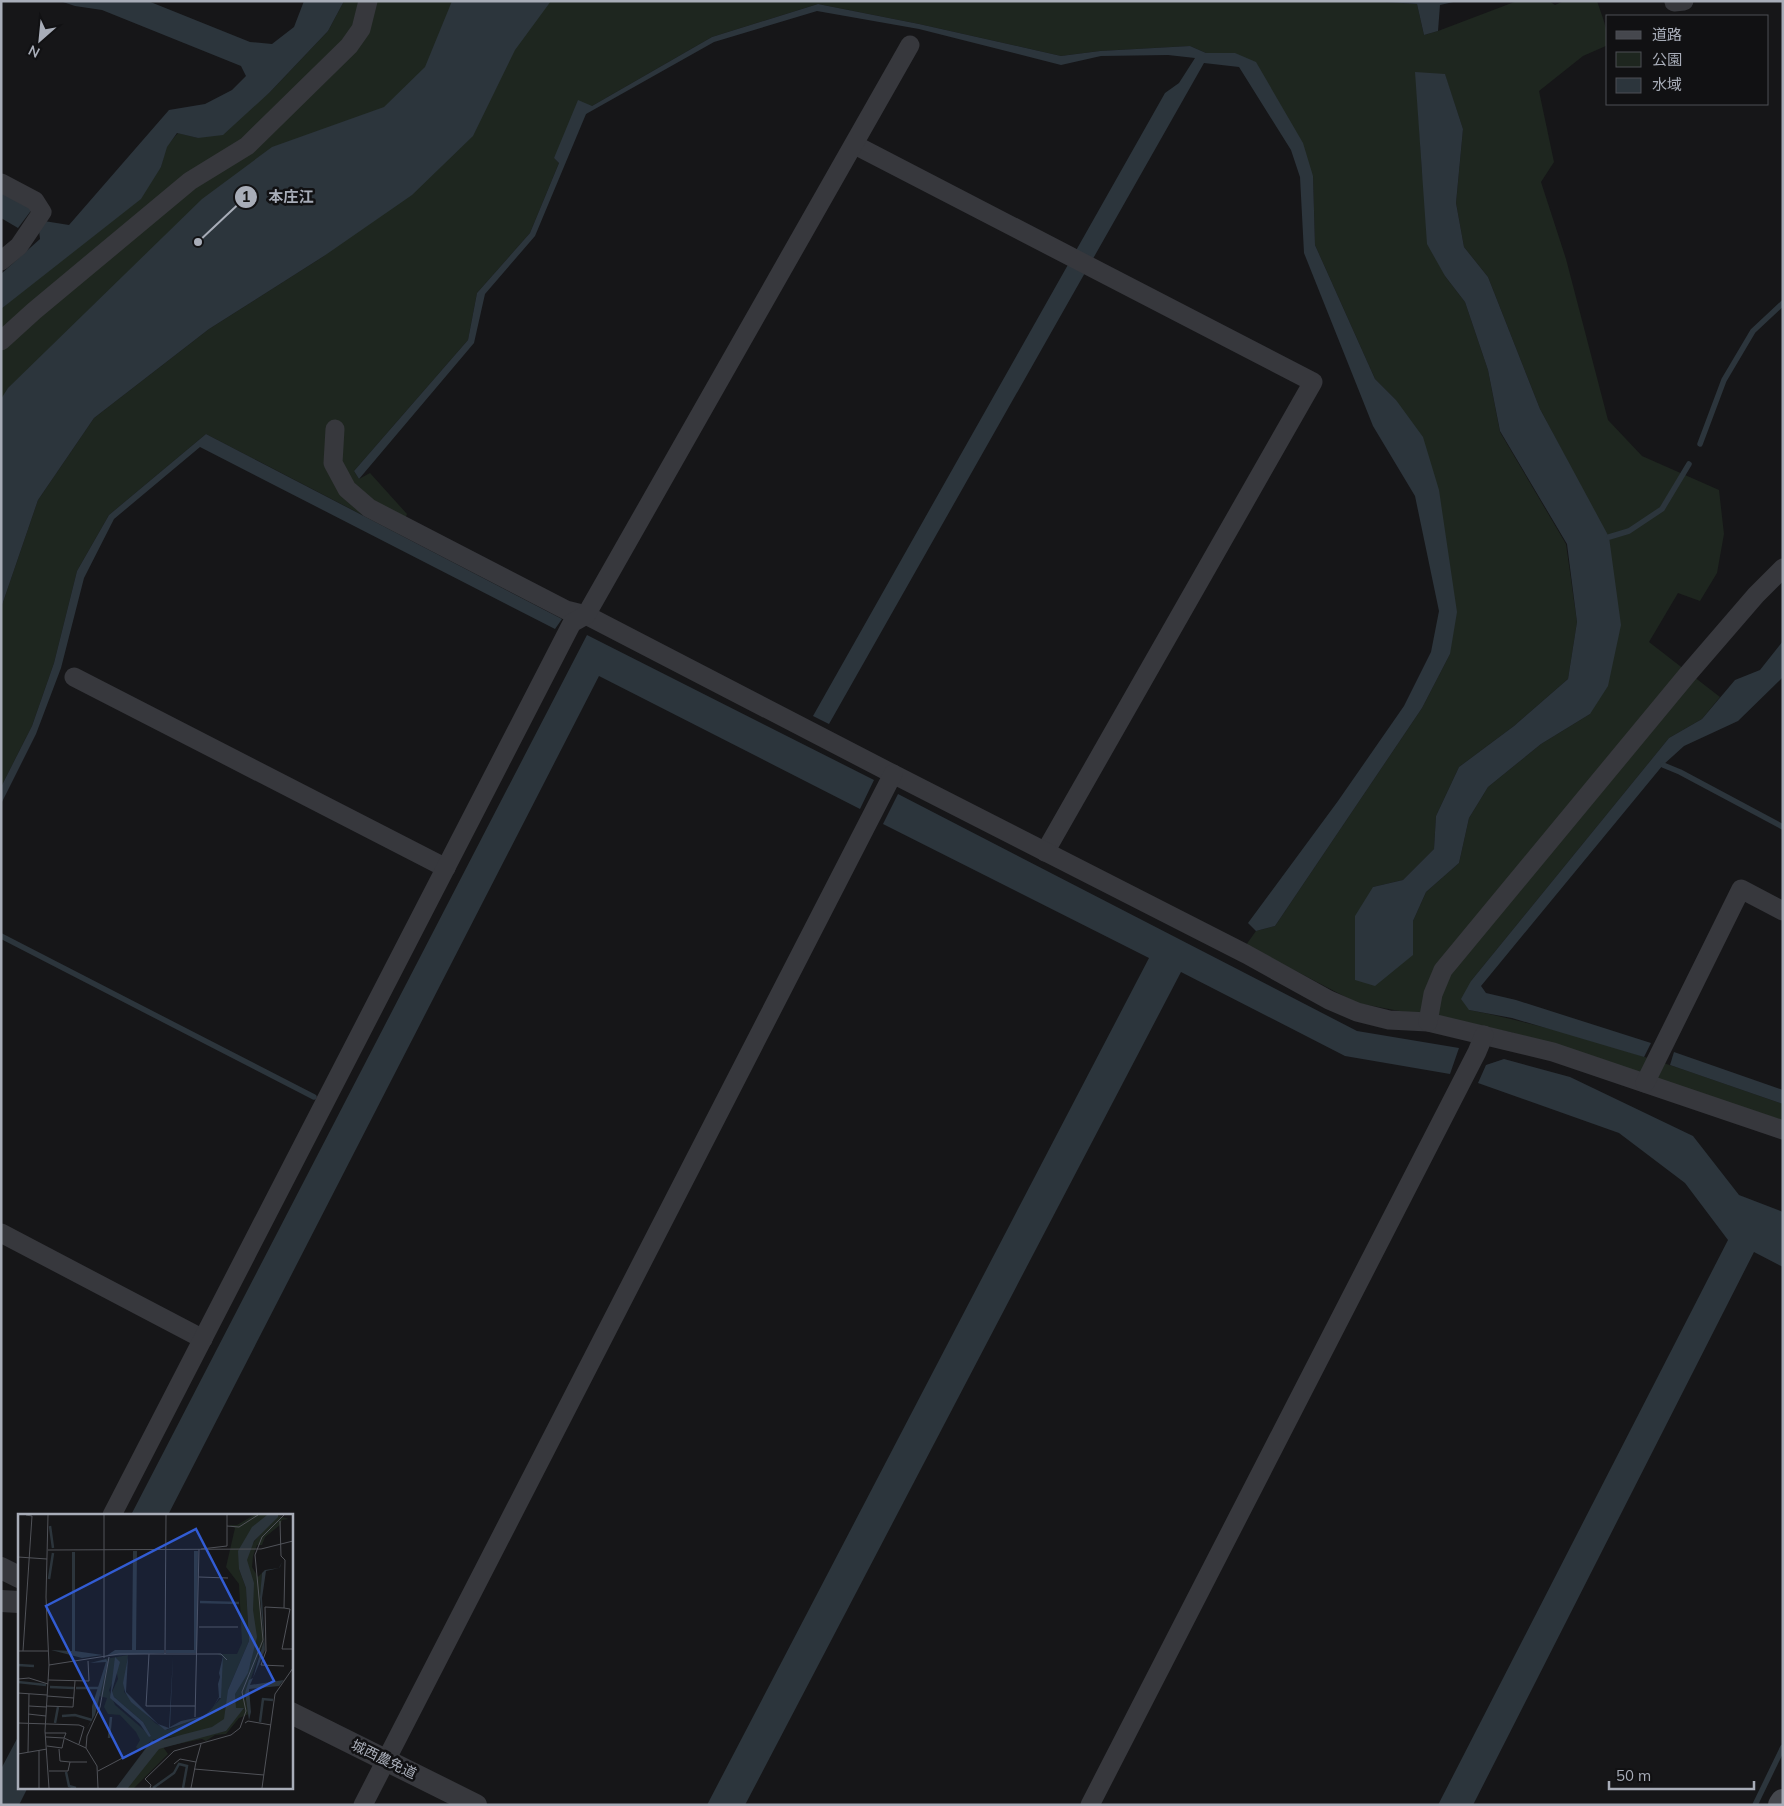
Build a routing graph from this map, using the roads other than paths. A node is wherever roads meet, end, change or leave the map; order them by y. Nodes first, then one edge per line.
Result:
1 (368, 1) edge
2 (1684, 1) edge
3 (1674, 2) edge
4 (910, 45) dead end
5 (855, 145) junction
6 (1, 183) edge
7 (1, 261) edge
8 (1, 341) edge
9 (335, 429) dead end
10 (1783, 568) edge
11 (586, 615) junction
12 (74, 677) dead end
13 (893, 774) junction
14 (1045, 852) junction
15 (446, 868) junction
16 (1783, 911) edge
17 (1428, 1022) junction
18 (1484, 1035) junction
19 (1645, 1083) junction
20 (1783, 1130) edge
21 (1, 1233) edge
22 (203, 1338) junction
23 (113, 1514) edge
24 (1, 1568) edge
25 (18, 1576) edge
26 (1, 1601) edge
27 (18, 1602) edge
28 (292, 1713) edge
29 (386, 1760) junction
30 (363, 1805) edge
31 (476, 1805) edge
32 (1090, 1805) edge

1 - 8 street
2 - 3 street
4 - 5 street
5 - 11 street
5 - 14 street
6 - 7 street
9 - 11 street
10 - 17 street
11 - 13 street
11 - 15 street
12 - 15 street
13 - 14 street
13 - 29 street
14 - 17 street
15 - 22 street
16 - 19 street
17 - 18 street
18 - 19 street
18 - 32 street
19 - 20 street
21 - 22 street
22 - 23 street
24 - 25 street
26 - 27 street
28 - 29 street, 城西農免道
29 - 30 street
29 - 31 street, 城西農免道

